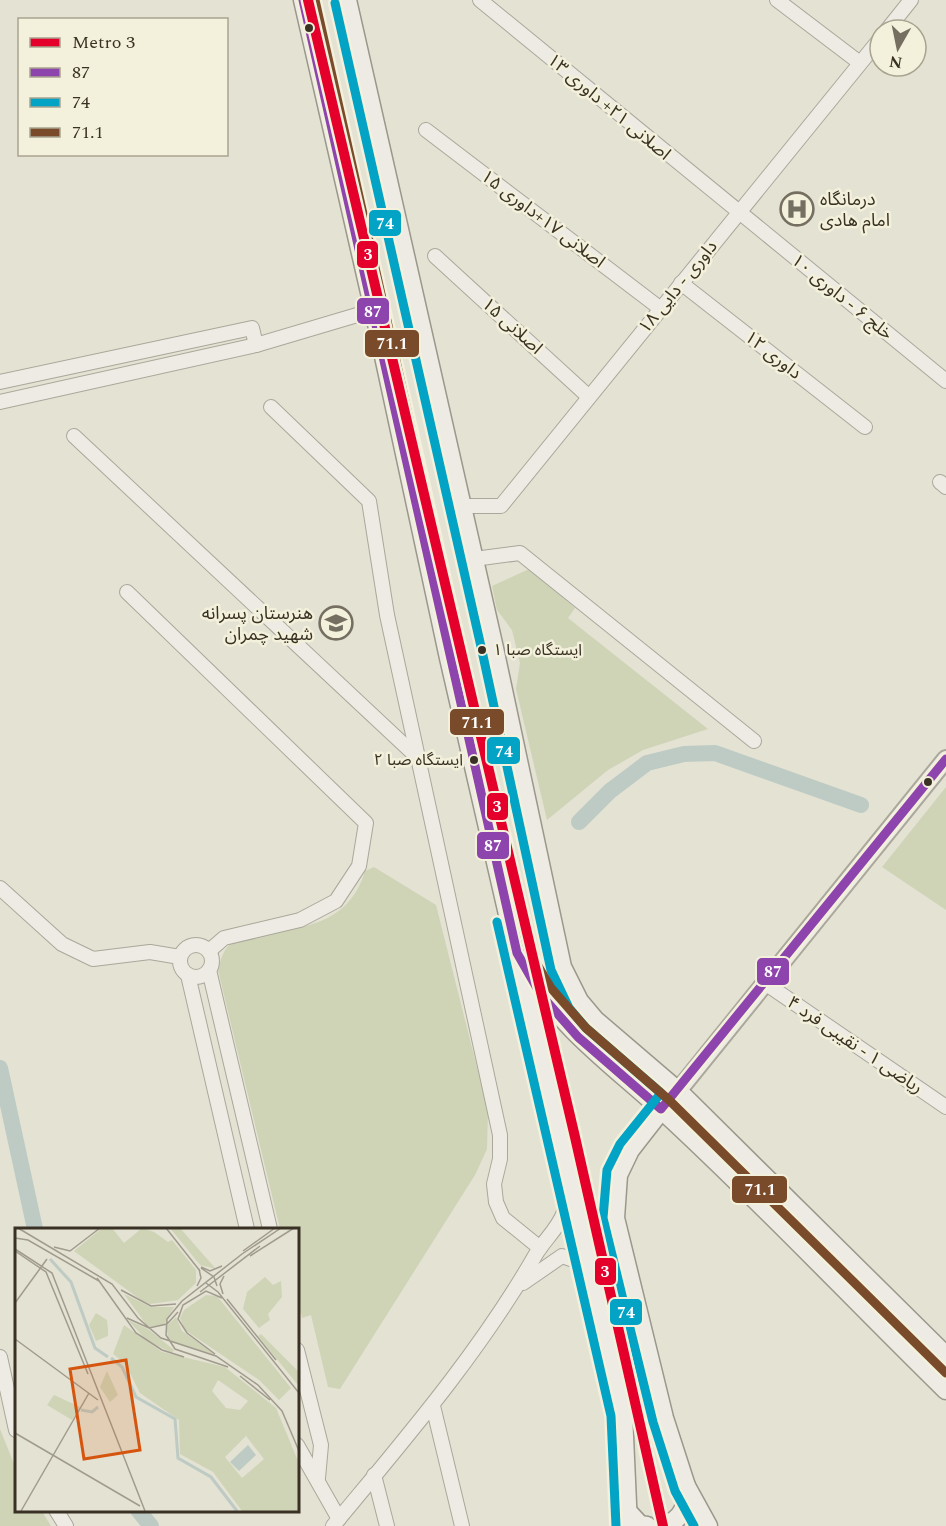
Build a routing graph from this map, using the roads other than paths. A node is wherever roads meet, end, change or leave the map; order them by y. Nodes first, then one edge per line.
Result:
1 (303, 0) edge
2 (347, 0) edge
3 (480, 0) edge
4 (777, 0) edge
5 (911, 0) edge
6 (897, 18) edge
7 (868, 53) edge
8 (860, 63) junction
9 (426, 130) dead end
10 (738, 213) junction
11 (435, 256) dead end
12 (681, 283) junction
13 (661, 309) junction
14 (374, 310) junction
15 (256, 345) junction
16 (946, 381) edge
17 (0, 382) edge
18 (589, 397) junction
19 (0, 402) edge
20 (271, 407) dead end
21 (865, 427) dead end
22 (74, 436) dead end
23 (462, 507) junction
24 (474, 559) junction
25 (127, 592) dead end
26 (754, 741) dead end
27 (416, 756) junction
28 (946, 759) edge
29 (0, 888) edge
30 (209, 951) junction
31 (517, 953) junction
32 (180, 957) junction
33 (209, 970) junction
34 (188, 975) junction
35 (765, 983) junction
36 (678, 1091) junction
37 (238, 1094) junction
38 (216, 1099) junction
39 (946, 1107) edge
40 (661, 1109) junction
41 (568, 1175) junction
42 (247, 1228) edge
43 (270, 1228) edge
44 (540, 1248) junction
45 (590, 1266) junction
46 (519, 1286) junction
47 (0, 1356) edge
48 (946, 1356) edge
49 (298, 1358) edge
50 (946, 1390) edge
51 (304, 1405) edge
52 (433, 1406) junction
53 (15, 1425) edge
54 (298, 1447) edge
55 (375, 1475) junction
56 (318, 1478) junction
57 (686, 1486) junction
58 (57, 1511) edge
59 (627, 1519) edge
60 (336, 1523) edge
61 (66, 1526) edge
62 (387, 1526) edge
63 (462, 1526) edge
64 (647, 1526) edge
65 (664, 1526) edge
66 (708, 1526) edge

1 - 14 main road
2 - 23 main road
3 - 10 street, اصلانی ۲۱+ داوری ۱۳
4 - 8 street
5 - 6 street
7 - 8 street, داوری - دایی ۱۸
8 - 10 street, داوری - دایی ۱۸
9 - 13 street, اصلانی ۱۷+داوری ۱۵
10 - 12 street, داوری - دایی ۱۸
10 - 16 street, خلج ۶ - داوری ۱۰
11 - 18 street, اصلانی ۱۵
12 - 13 street, داوری - دایی ۱۸
12 - 21 street, داوری ۱۲
13 - 18 street, داوری - دایی ۱۸
14 - 15 street
14 - 31 main road
15 - 17 street
15 - 19 street
18 - 23 street, داوری - دایی ۱۸
20 - 27 street
22 - 27 street
23 - 24 main road
24 - 26 street
24 - 36 main road
25 - 30 street
27 - 44 street
28 - 35 street
29 - 32 street
30 - 32 street
30 - 33 street
31 - 40 main road
31 - 41 main road
32 - 34 street
33 - 34 street
33 - 37 street
34 - 38 street
35 - 36 street
35 - 39 street, ریاضی ۱ - نقیبی فرد ۴
36 - 40 main road
36 - 48 main road
37 - 38 street
37 - 43 street
38 - 42 street
40 - 50 main road
40 - 57 main road
41 - 44 street
41 - 45 main road
44 - 46 street
45 - 46 street
45 - 59 main road
46 - 52 street
47 - 53 street
49 - 51 street
51 - 56 street
52 - 55 street
52 - 63 street
54 - 56 street
55 - 60 street
55 - 62 street
56 - 60 street
57 - 65 main road
57 - 66 main road
58 - 61 street
59 - 64 main road

